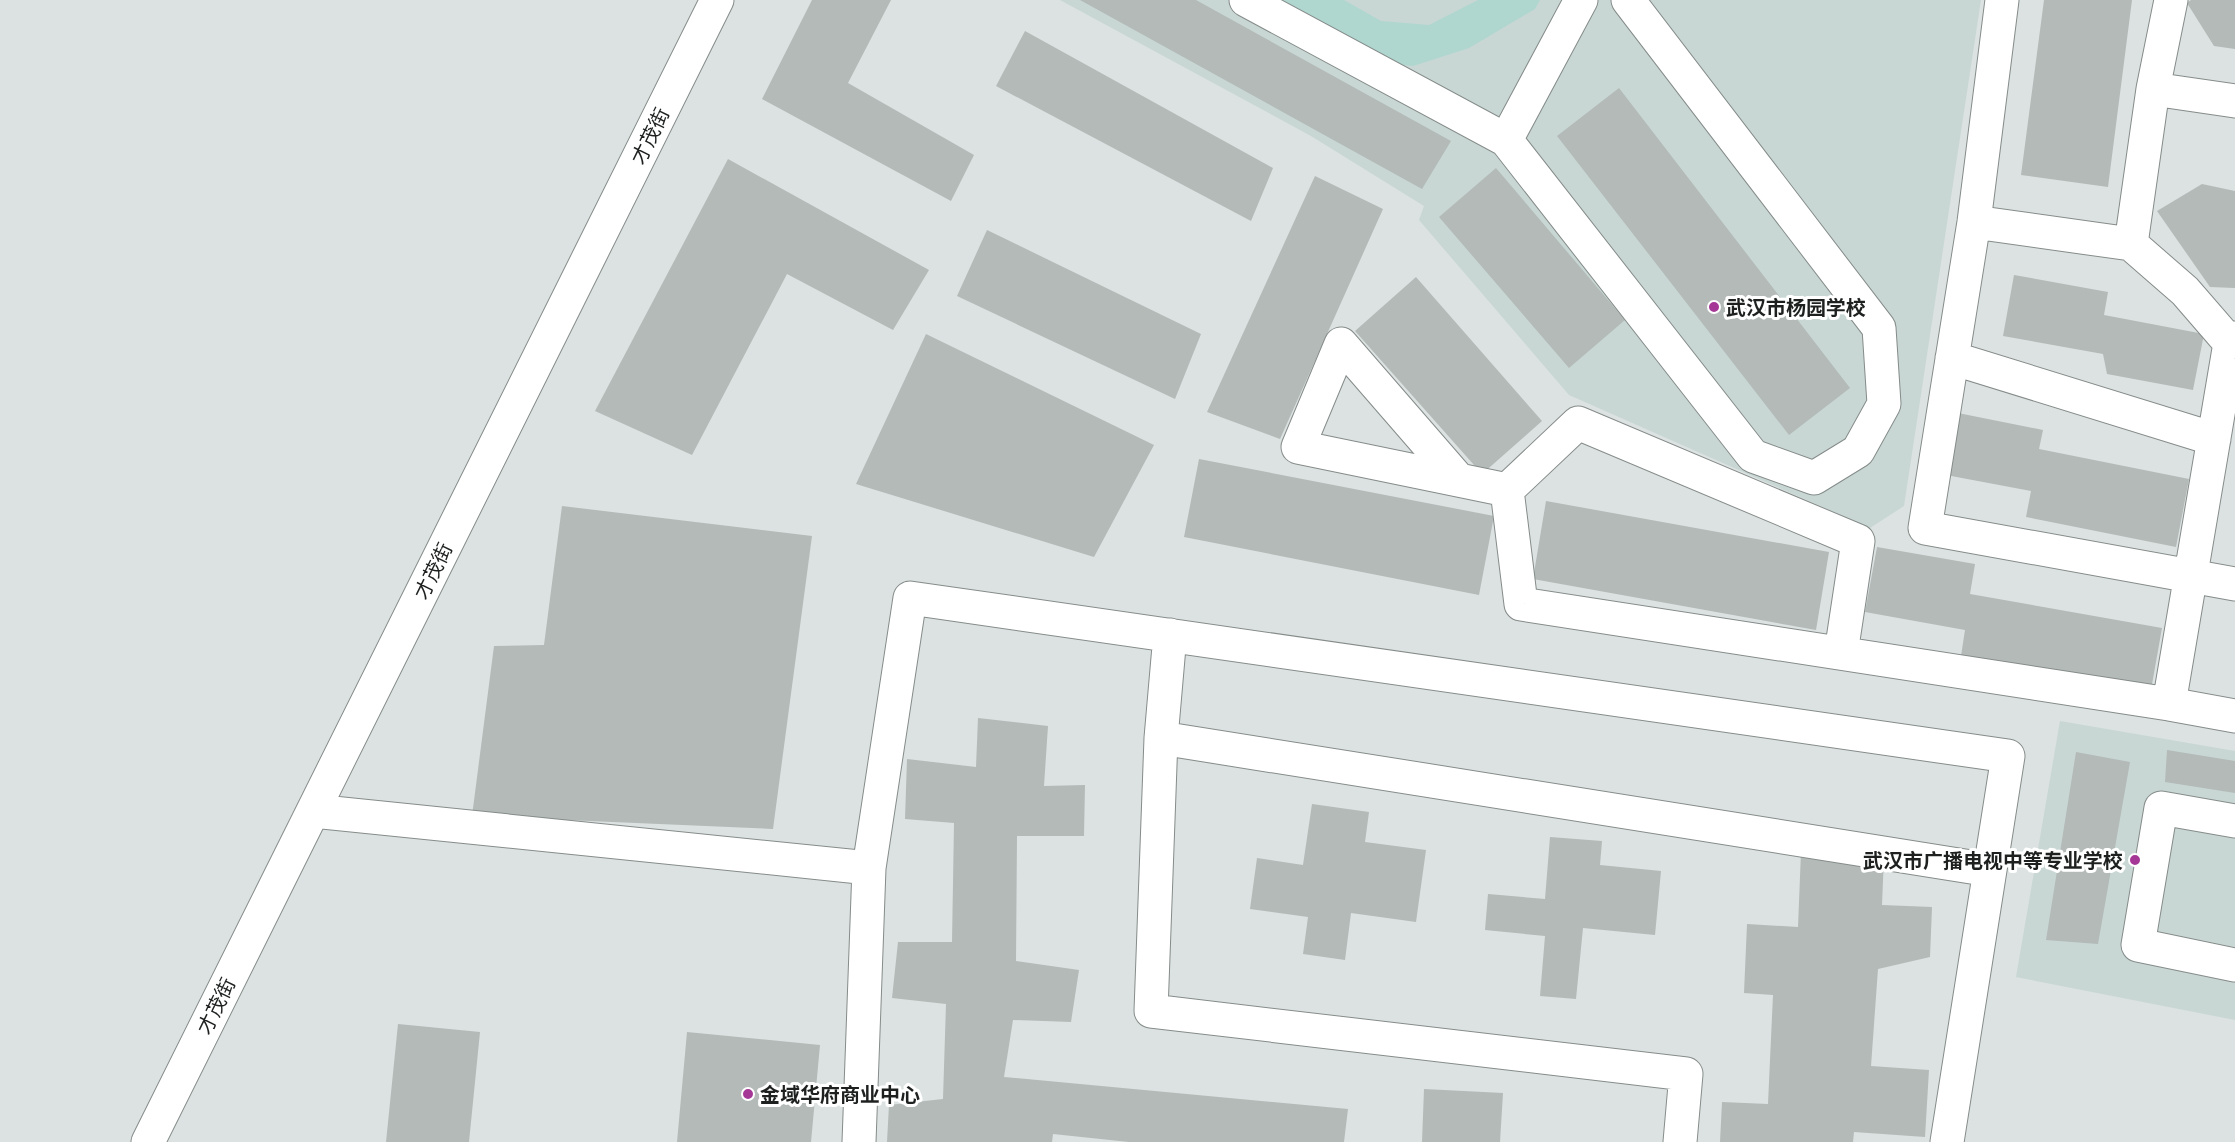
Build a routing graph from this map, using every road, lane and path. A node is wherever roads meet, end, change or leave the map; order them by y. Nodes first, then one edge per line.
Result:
1 (717, 0) edge
2 (1246, 0) edge
3 (1581, 0) edge
4 (2002, 0) edge
5 (2171, 0) edge
6 (1644, 6) edge
7 (2153, 89) junction
8 (2235, 101) edge
9 (1506, 140) junction
10 (1974, 222) junction
11 (2132, 244) junction
12 (2233, 341) edge
13 (1952, 358) junction
14 (2214, 439) junction
15 (1459, 480) junction
16 (1507, 490) junction
17 (2190, 577) junction
18 (2235, 584) edge
19 (1170, 635) junction
20 (1841, 653) junction
21 (2169, 704) junction
22 (2235, 716) edge
23 (1161, 738) junction
24 (314, 811) junction
25 (2235, 821) edge
26 (868, 868) junction
27 (1990, 870) junction
28 (2235, 965) edge
29 (148, 1142) edge
30 (859, 1142) edge
31 (1680, 1142) edge
32 (1947, 1142) edge

1 - 24 street, 才茂街
2 - 9 street
3 - 9 street
4 - 10 street
5 - 7 street
6 - 9 street
7 - 8 street
7 - 11 street
10 - 11 street
10 - 13 street
11 - 12 street
12 - 14 street
13 - 14 street
13 - 17 street
14 - 17 street
15 - 15 street
15 - 16 street
16 - 20 street
16 - 20 street
17 - 18 street
17 - 21 street
19 - 23 street
19 - 26 street
19 - 27 street
20 - 21 street
21 - 22 street
23 - 27 street
23 - 31 street
24 - 26 street
24 - 29 street, 才茂街
25 - 28 street
26 - 30 street
27 - 32 street

